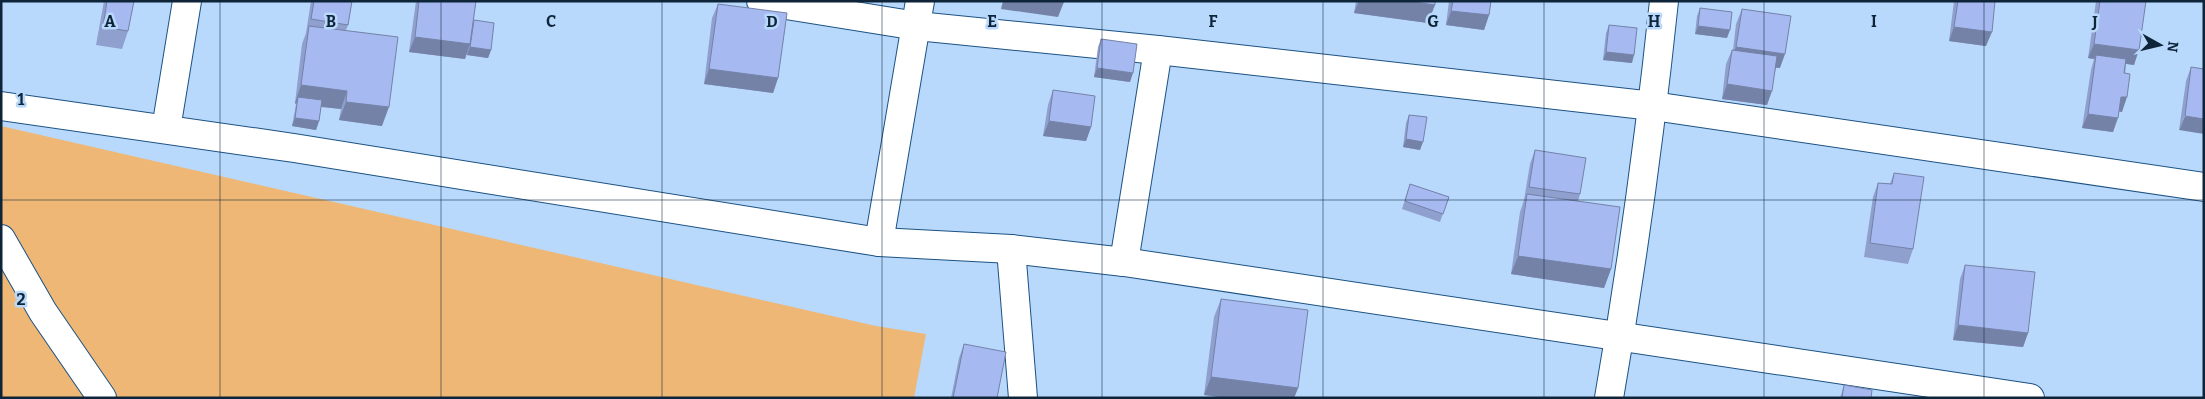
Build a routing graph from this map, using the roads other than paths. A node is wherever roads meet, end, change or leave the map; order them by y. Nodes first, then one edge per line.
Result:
1 (187, 1) edge
2 (761, 1) edge
3 (1664, 1) edge
4 (919, 14) edge
5 (1158, 50) junction
6 (1, 106) edge
7 (1653, 106) junction
8 (166, 129) junction
9 (2204, 187) edge
10 (1, 240) edge
11 (879, 242) junction
12 (1011, 249) junction
13 (1124, 262) junction
14 (1620, 336) junction
15 (102, 398) edge
16 (1023, 398) edge
17 (1609, 398) edge
18 (2030, 398) edge

1 - 8 street
2 - 4 street
3 - 7 street
4 - 5 street
4 - 11 street
5 - 7 street
5 - 13 street
6 - 8 street
7 - 9 street
7 - 14 street
8 - 11 street
10 - 15 street
11 - 12 street
12 - 13 street
12 - 16 street
13 - 14 street
14 - 17 street
14 - 18 street

